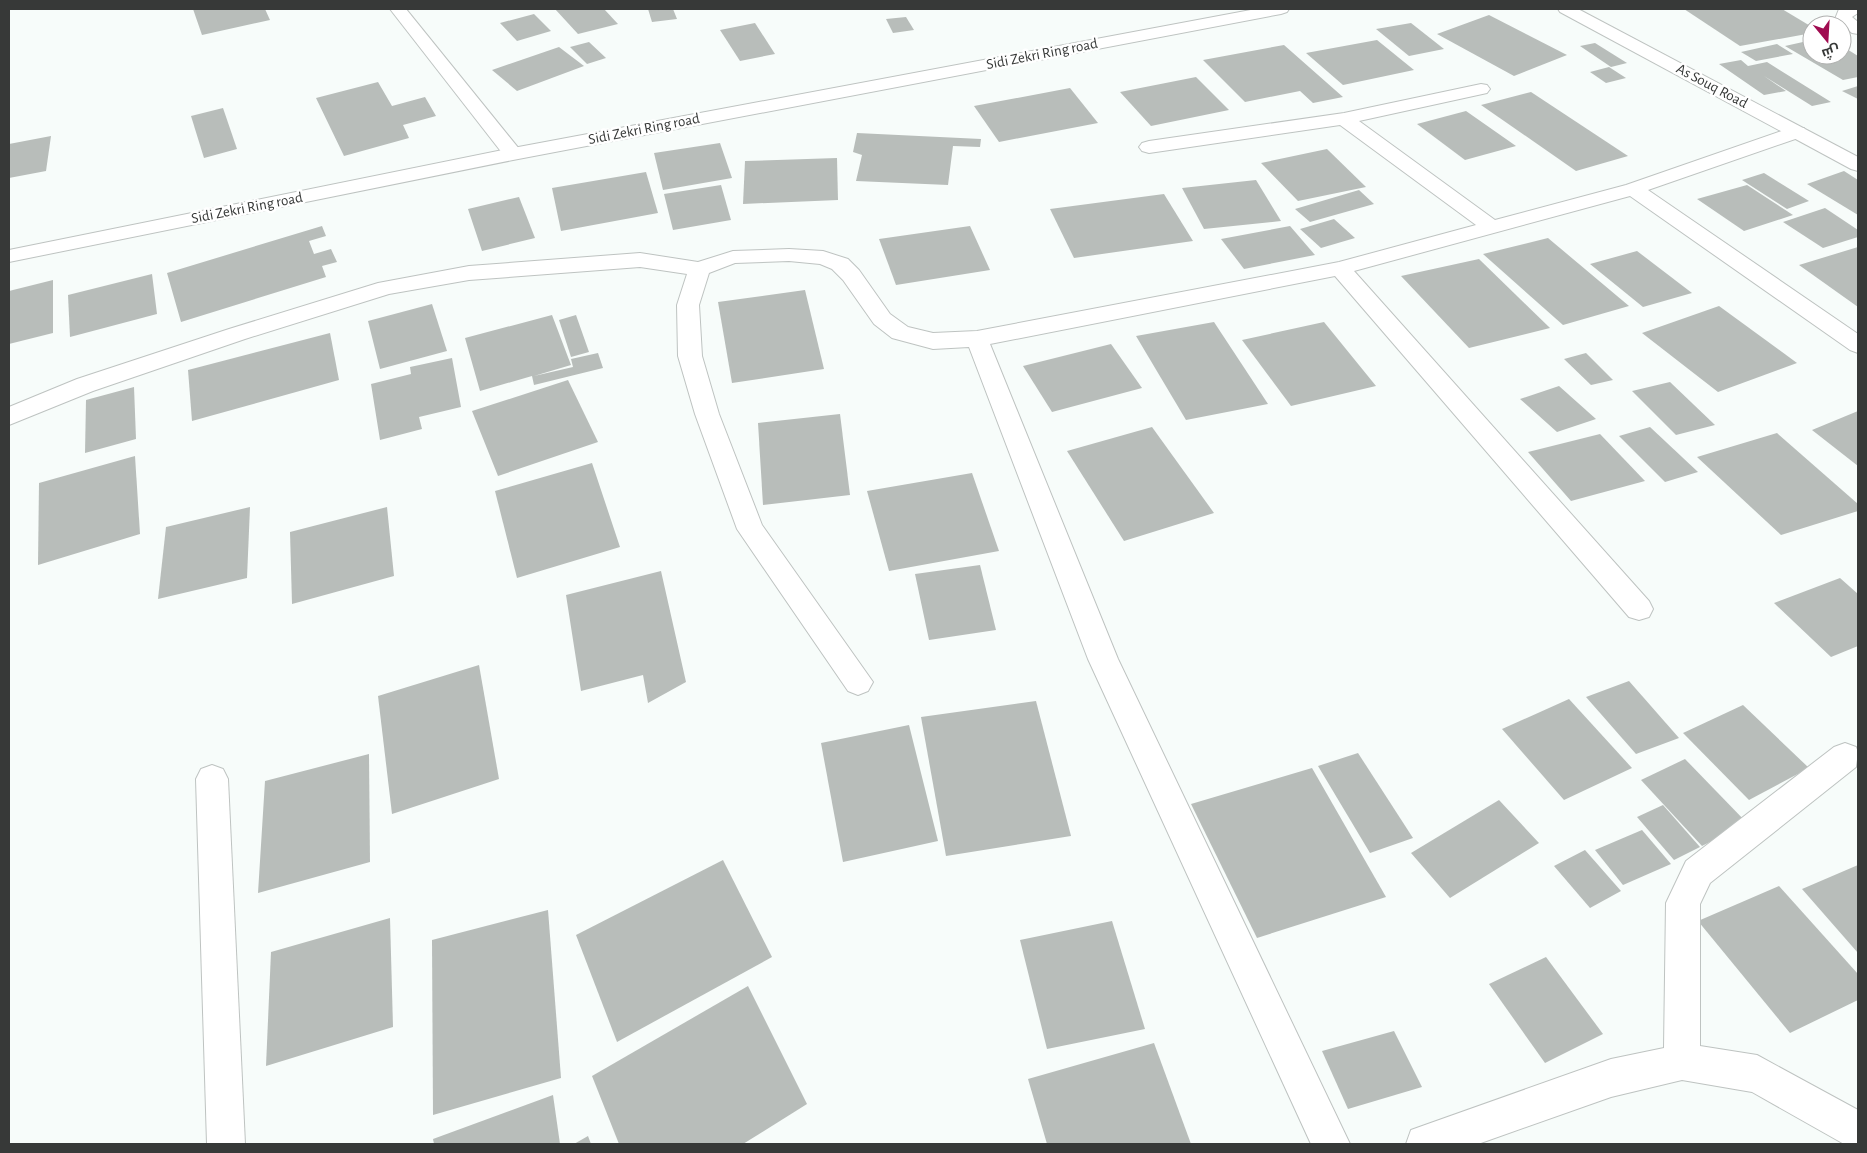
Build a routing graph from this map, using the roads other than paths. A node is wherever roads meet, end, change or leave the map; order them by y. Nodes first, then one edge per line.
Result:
1 (398, 9) edge
2 (1281, 9) edge
3 (1566, 9) edge
4 (1596, 9) edge
5 (1853, 9) edge
6 (1858, 29) edge
7 (1481, 89) dead end
8 (1344, 119) junction
9 (1797, 132) junction
10 (1858, 146) edge
11 (1149, 147) dead end
12 (513, 154) junction
13 (1858, 164) edge
14 (1633, 189) junction
15 (1493, 228) junction
16 (9, 256) edge
17 (1340, 268) junction
18 (698, 269) junction
19 (976, 339) junction
20 (1858, 345) edge
21 (9, 416) edge
22 (1639, 609) dead end
23 (858, 682) dead end
24 (1845, 757) dead end
25 (212, 779) dead end
26 (1682, 1062) junction
27 (1858, 1131) edge
28 (226, 1144) edge
29 (1331, 1144) edge
30 (1425, 1144) edge

1 - 12 street
2 - 12 street, Sidi Zekri Ring road
3 - 9 street, As Souq Road
4 - 10 street, As Souq Road
5 - 6 street
7 - 8 street
8 - 11 street
8 - 15 street
9 - 13 street, As Souq Road
9 - 14 street
12 - 16 street, Sidi Zekri Ring road
14 - 15 street
14 - 20 street
15 - 17 street
17 - 19 street
17 - 22 street
18 - 19 street
18 - 21 street
18 - 23 street
19 - 29 street
24 - 26 street
25 - 28 street
26 - 27 street
26 - 30 street

